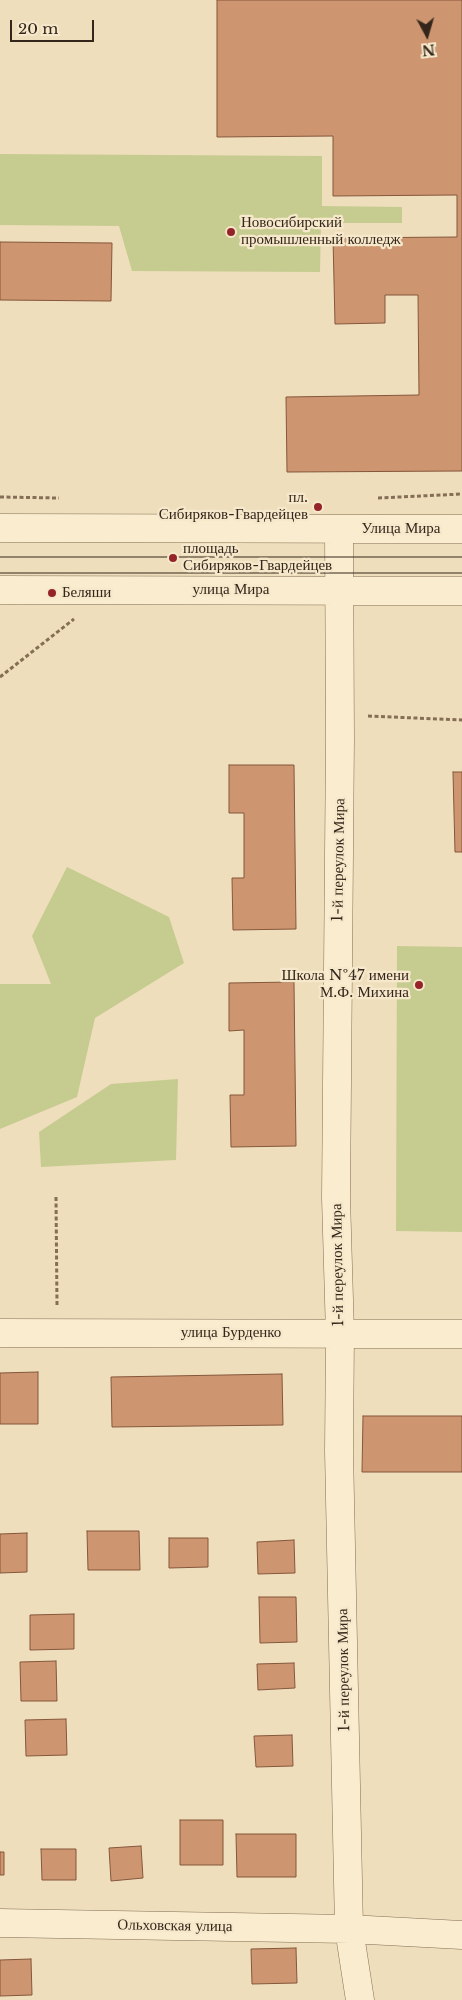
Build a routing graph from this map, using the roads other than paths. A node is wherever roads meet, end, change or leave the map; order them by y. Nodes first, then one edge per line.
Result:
1 (0, 528) edge
2 (339, 529) junction
3 (462, 529) edge
4 (0, 590) edge
5 (339, 591) junction
6 (462, 591) edge
7 (0, 1332) edge
8 (340, 1334) junction
9 (462, 1334) edge
10 (0, 1923) edge
11 (349, 1929) junction
12 (462, 1935) edge
13 (360, 2000) edge

1 - 2 street, улица Мира
2 - 3 street, Улица Мира
2 - 5 street, 1-й переулок Мира
4 - 5 street, улица Мира
5 - 6 street, улица Мира
5 - 8 street, 1-й переулок Мира
7 - 8 street, улица Бурденко
8 - 9 street, улица Бурденко
8 - 11 street, 1-й переулок Мира
10 - 11 street, Ольховская улица
11 - 12 street, Ольховская улица
11 - 13 street, 1-й переулок Мира

